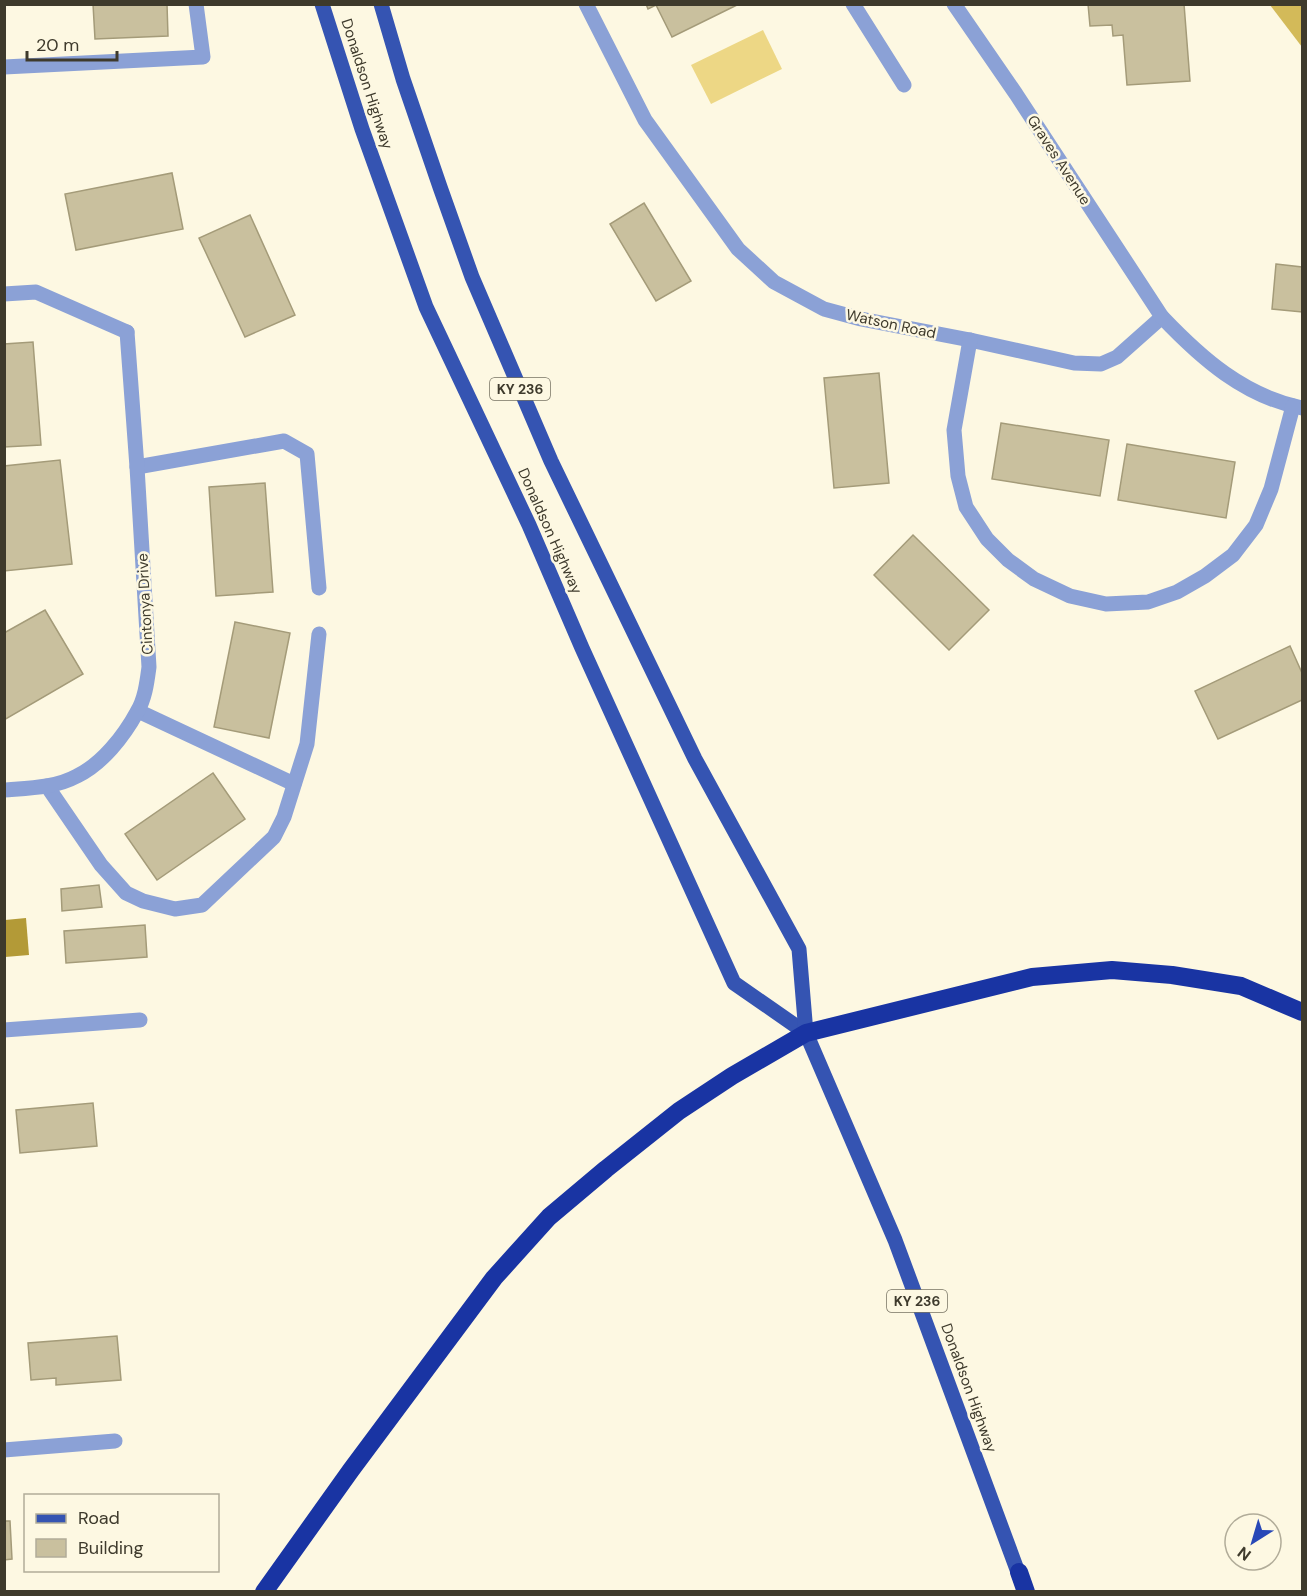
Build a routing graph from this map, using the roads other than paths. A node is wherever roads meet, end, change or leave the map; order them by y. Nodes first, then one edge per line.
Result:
1 (196, 4) edge
2 (322, 4) edge
3 (381, 4) edge
4 (586, 4) edge
5 (853, 4) edge
6 (954, 4) edge
7 (4, 66) edge
8 (904, 85) dead end
9 (4, 294) edge
10 (1162, 317) junction
11 (970, 340) junction
12 (1298, 407) edge
13 (137, 467) junction
14 (319, 588) dead end
15 (319, 634) dead end
16 (138, 711) junction
17 (294, 784) junction
18 (47, 786) junction
19 (4, 790) edge
20 (1302, 1012) edge
21 (140, 1020) dead end
22 (4, 1030) edge
23 (806, 1033) junction
24 (115, 1441) dead end
25 (4, 1450) edge
26 (1019, 1572) joint
27 (264, 1592) edge
28 (1025, 1592) edge

1 - 7 street
2 - 23 main road, Donaldson Highway / KY 236
3 - 23 main road, Donaldson Highway / KY 236
4 - 11 street, Watson Road
5 - 8 street
6 - 10 street, Graves Avenue
9 - 13 street, Cintonya Drive
10 - 11 street, Watson Road
10 - 12 street
11 - 12 street
13 - 14 street
13 - 16 street, Cintonya Drive
15 - 17 street
16 - 17 street
16 - 18 street, Cintonya Drive
17 - 18 street
18 - 19 street, Cintonya Drive
20 - 23 highway
21 - 22 street
23 - 26 main road, Donaldson Highway / KY 236
23 - 27 highway
24 - 25 street
26 - 28 highway

